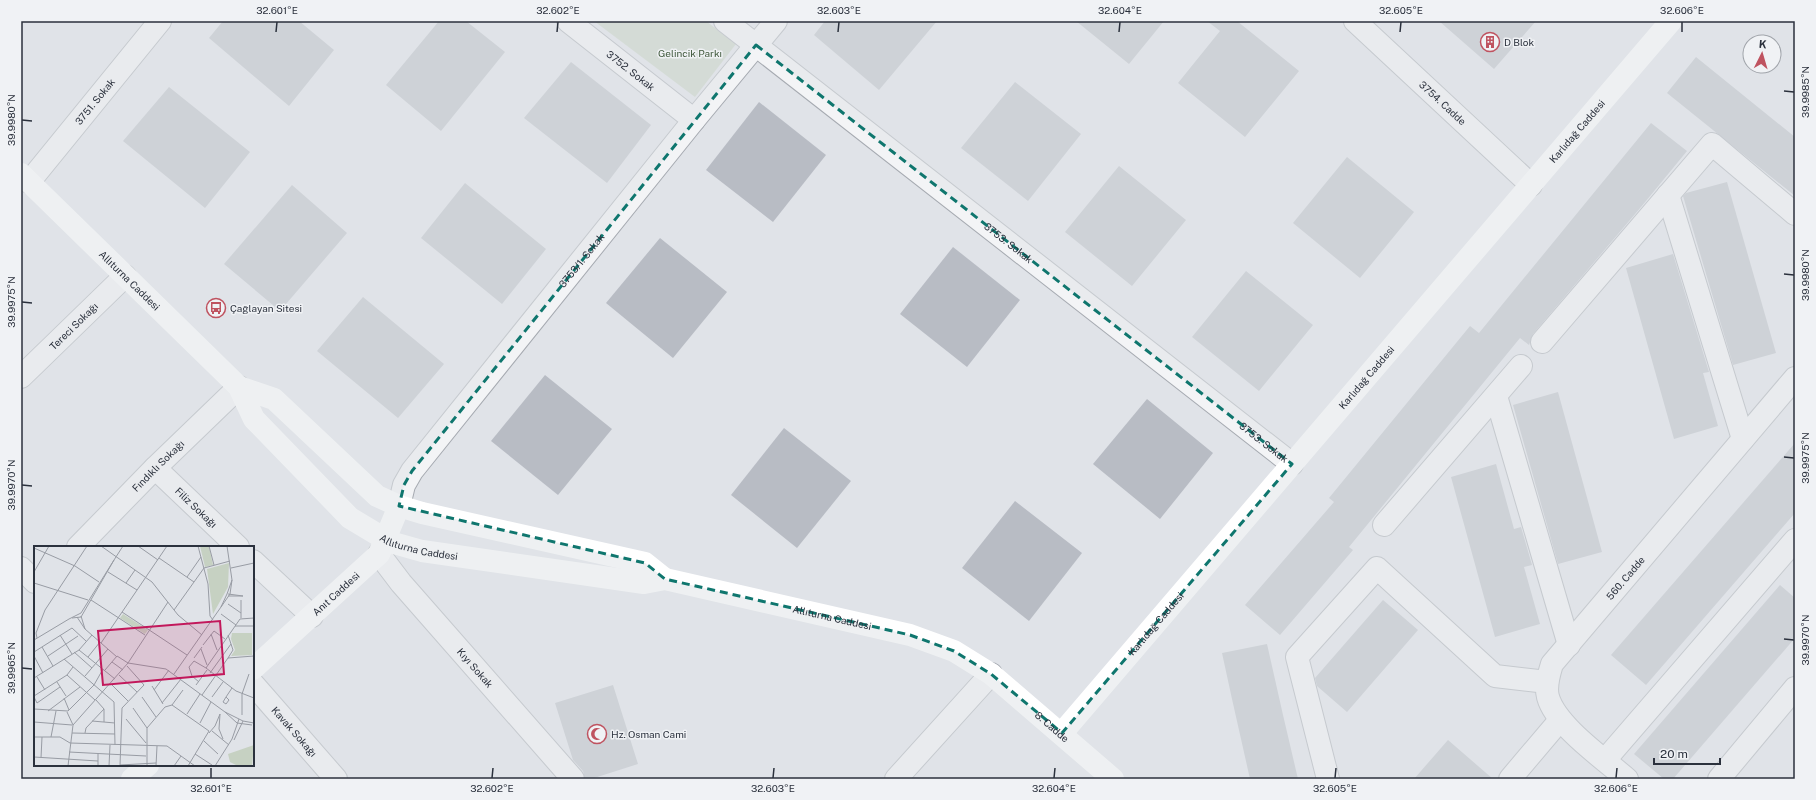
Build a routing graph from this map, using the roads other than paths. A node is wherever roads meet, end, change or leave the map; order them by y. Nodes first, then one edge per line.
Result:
1 (160, 21) edge
2 (568, 21) edge
3 (725, 21) edge
4 (776, 21) edge
5 (1355, 21) edge
6 (1671, 21) edge
7 (756, 45) junction
8 (694, 120) junction
9 (25, 178) edge
10 (1531, 185) junction
11 (1668, 195) junction
12 (1795, 214) edge
13 (125, 276) junction
14 (1542, 342) dead end
15 (1521, 366) dead end
16 (21, 377) edge
17 (1795, 378) edge
18 (239, 387) junction
19 (1496, 396) junction
20 (1743, 439) junction
21 (1292, 464) junction
22 (155, 468) junction
23 (399, 506) junction
24 (1384, 526) dead end
25 (1795, 540) edge
26 (79, 546) edge
27 (237, 546) edge
28 (382, 547) junction
29 (254, 562) edge
30 (21, 568) edge
31 (666, 579) junction
32 (34, 581) edge
33 (312, 616) junction
34 (1569, 645) junction
35 (254, 668) edge
36 (991, 674) junction
37 (1547, 682) junction
38 (254, 685) edge
39 (1795, 688) edge
40 (1560, 720) junction
41 (1062, 733) junction
42 (1605, 760) junction
43 (147, 766) edge
44 (132, 779) edge
45 (336, 779) edge
46 (573, 779) edge
47 (896, 779) edge
48 (1113, 779) edge
49 (1328, 779) edge
50 (1510, 779) edge
51 (1627, 779) edge
52 (1719, 779) edge

1 - 9 street, 3751. Sokak
2 - 8 street, 3752. Sokak
3 - 7 street, 3753. Sokak
4 - 7 street, 3753/1. Sokak
5 - 10 street, 3754. Cadde
6 - 10 main road, Karlıdağ Caddesi
7 - 8 street, 3753/1. Sokak
7 - 21 street, 3753. Sokak
8 - 23 street, 3753/1. Sokak
9 - 13 main road, Allıturna Caddesi
10 - 21 main road, Karlıdağ Caddesi
11 - 12 street
11 - 14 street
11 - 20 street
13 - 16 street, Tereci Sokağı
13 - 18 main road, Allıturna Caddesi
15 - 19 street
17 - 20 street, 560. Cadde
18 - 22 street, Fındıklı Sokağı
18 - 23 main road, Allıturna Caddesi
18 - 28 main road, Allıturna Caddesi
19 - 24 street
19 - 34 street
20 - 34 street, 560. Cadde
21 - 41 main road, Karlıdağ Caddesi
22 - 26 street, Fındıklı Sokağı
22 - 27 street, Filiz Sokağı
23 - 28 main road, Anıt Caddesi
23 - 31 main road, Allıturna Caddesi
25 - 42 street
28 - 31 main road, Allıturna Caddesi
28 - 33 main road, Anıt Caddesi
28 - 46 street, Kıyı Sokak
29 - 33 street
30 - 32 street
31 - 36 main road, Allıturna Caddesi
33 - 35 main road, Anıt Caddesi
34 - 37 street, 560. Cadde
36 - 41 main road, 8. Cadde
36 - 47 street
37 - 40 street, 560. Cadde
37 - 49 street
38 - 45 street, Kavak Sokağı
39 - 52 street
40 - 42 street, 560. Cadde
40 - 50 street
41 - 48 main road, 8. Cadde
42 - 51 street, 560. Cadde
43 - 44 main road

